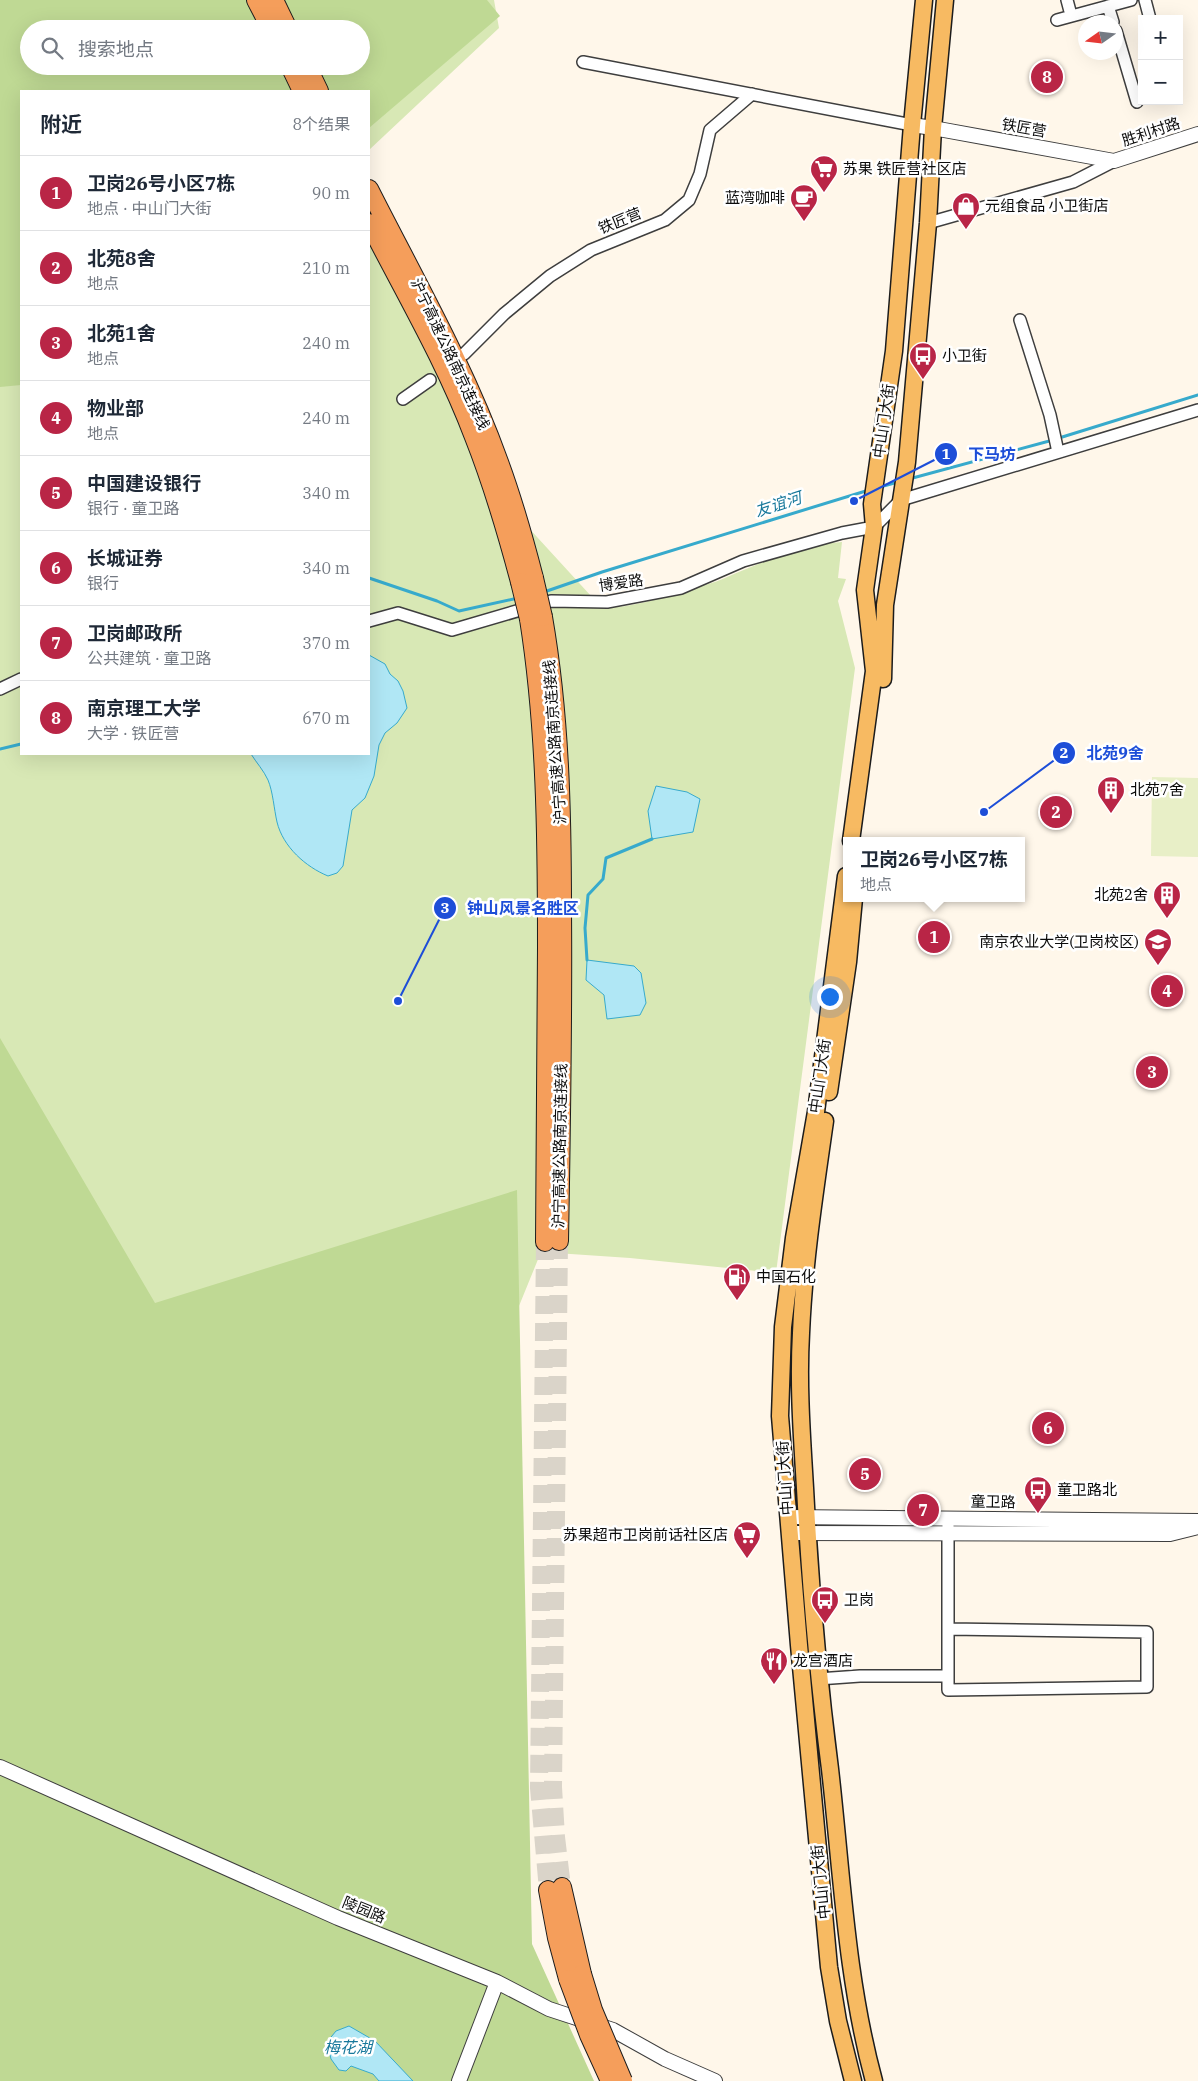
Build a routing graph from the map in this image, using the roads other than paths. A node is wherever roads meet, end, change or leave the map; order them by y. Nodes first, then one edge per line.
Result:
1 (256, 0) edge
2 (274, 0) edge
3 (924, 0) edge
4 (945, 0) edge
5 (1067, 0) edge
6 (1131, 0) edge
7 (1145, 0) edge
8 (1108, 6) junction
9 (1071, 15) junction
10 (1111, 15) edge
11 (1149, 15) edge
12 (266, 20) edge
13 (284, 20) edge
14 (1057, 20) dead end
15 (1123, 55) edge
16 (583, 62) dead end
17 (294, 75) edge
18 (311, 75) edge
19 (302, 90) edge
20 (319, 90) edge
21 (752, 94) junction
22 (1137, 102) dead end
23 (912, 125) junction
24 (933, 128) junction
25 (1198, 134) edge
26 (1114, 161) junction
27 (370, 191) edge
28 (928, 223) junction
29 (370, 225) edge
30 (1020, 320) dead end
31 (464, 354) dead end
32 (430, 380) dead end
33 (403, 399) dead end
34 (1198, 410) edge
35 (1058, 449) junction
36 (901, 500) junction
37 (874, 527) junction
38 (527, 580) junction
39 (370, 621) edge
40 (20, 679) edge
41 (0, 689) edge
42 (852, 837) edge
43 (862, 837) edge
44 (843, 900) edge
45 (854, 902) edge
46 (552, 1241) tunnel mouth
47 (806, 1516) junction
48 (948, 1518) junction
49 (1198, 1521) edge
50 (788, 1525) junction
51 (1198, 1527) edge
52 (948, 1532) junction
53 (808, 1533) junction
54 (949, 1629) junction
55 (948, 1676) junction
56 (818, 1680) junction
57 (0, 1767) edge
58 (555, 1888) tunnel mouth
59 (575, 1977) junction
60 (496, 1982) junction
61 (613, 2030) junction
62 (459, 2081) edge
63 (610, 2081) edge
64 (623, 2081) edge
65 (716, 2081) edge
66 (853, 2081) edge
67 (874, 2081) edge

1 - 12 highway
2 - 13 highway
3 - 23 main road, 中山门大街
4 - 24 main road, 中山门大街
5 - 9 street
6 - 8 street
7 - 11 street
8 - 9 street
8 - 10 street
9 - 14 street
15 - 22 street
16 - 21 street, 铁匠营
17 - 19 highway
18 - 20 highway
21 - 23 street, 铁匠营
21 - 31 street, 铁匠营
23 - 24 street, 铁匠营
23 - 37 main road, 中山门大街
24 - 26 street, 铁匠营
24 - 28 main road, 中山门大街
25 - 26 street, 胜利村路
26 - 28 street
27 - 38 highway, 沪宁高速公路南京连接线
28 - 36 main road, 中山门大街
29 - 38 highway, 沪宁高速公路南京连接线
30 - 35 street
32 - 33 street
34 - 35 street
35 - 36 street
36 - 37 street
36 - 43 main road, 中山门大街
37 - 39 street, 博爱路
37 - 42 main road, 中山门大街
38 - 46 highway, 沪宁高速公路南京连接线, bridge
40 - 41 street
44 - 50 main road, 中山门大街
45 - 47 main road, 中山门大街
47 - 48 street, 童卫路
47 - 50 street, 童卫路
47 - 53 main road, 中山门大街
48 - 49 street, 童卫路
48 - 52 street
50 - 53 street, 童卫路
50 - 66 main road, 中山门大街
51 - 52 street, 童卫路
52 - 53 street, 童卫路
52 - 54 street
53 - 56 main road, 中山门大街
54 - 55 street
54 - 55 street
55 - 56 street
56 - 67 main road, 中山门大街
57 - 60 street, 陵园路
58 - 59 highway
59 - 63 highway, bridge
59 - 64 highway, bridge
60 - 61 street, 陵园路
60 - 62 street
61 - 63 street
61 - 65 street, 陵园路

